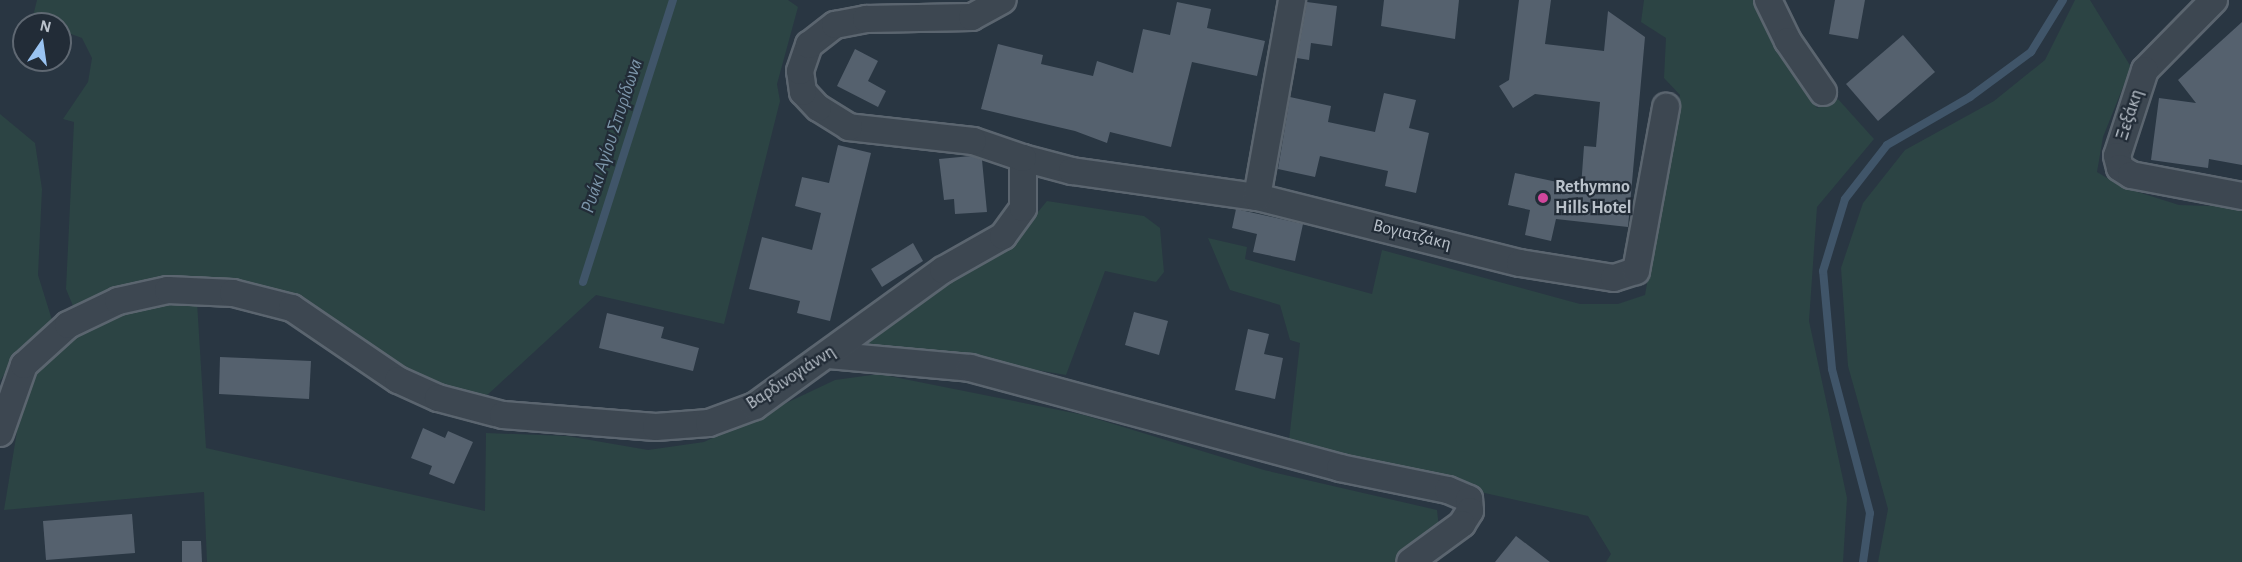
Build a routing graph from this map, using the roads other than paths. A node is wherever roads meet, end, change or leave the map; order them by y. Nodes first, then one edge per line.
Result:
1 (1003, 0) edge
2 (1292, 0) edge
3 (1768, 0) edge
4 (2214, 0) edge
5 (1823, 92) dead end
6 (1666, 107) dead end
7 (1023, 158) junction
8 (2242, 196) edge
9 (1257, 197) junction
10 (828, 355) junction
11 (0, 433) edge
12 (1410, 562) edge

1 - 7 street
2 - 9 street
3 - 5 street
4 - 8 street, Ξεξάκη
6 - 9 street, Βογιατζάκη
7 - 9 street, Βογιατζάκη
7 - 10 street, Βαρδινογιάννη
10 - 11 street, Βαρδινογιάννη
10 - 12 street

